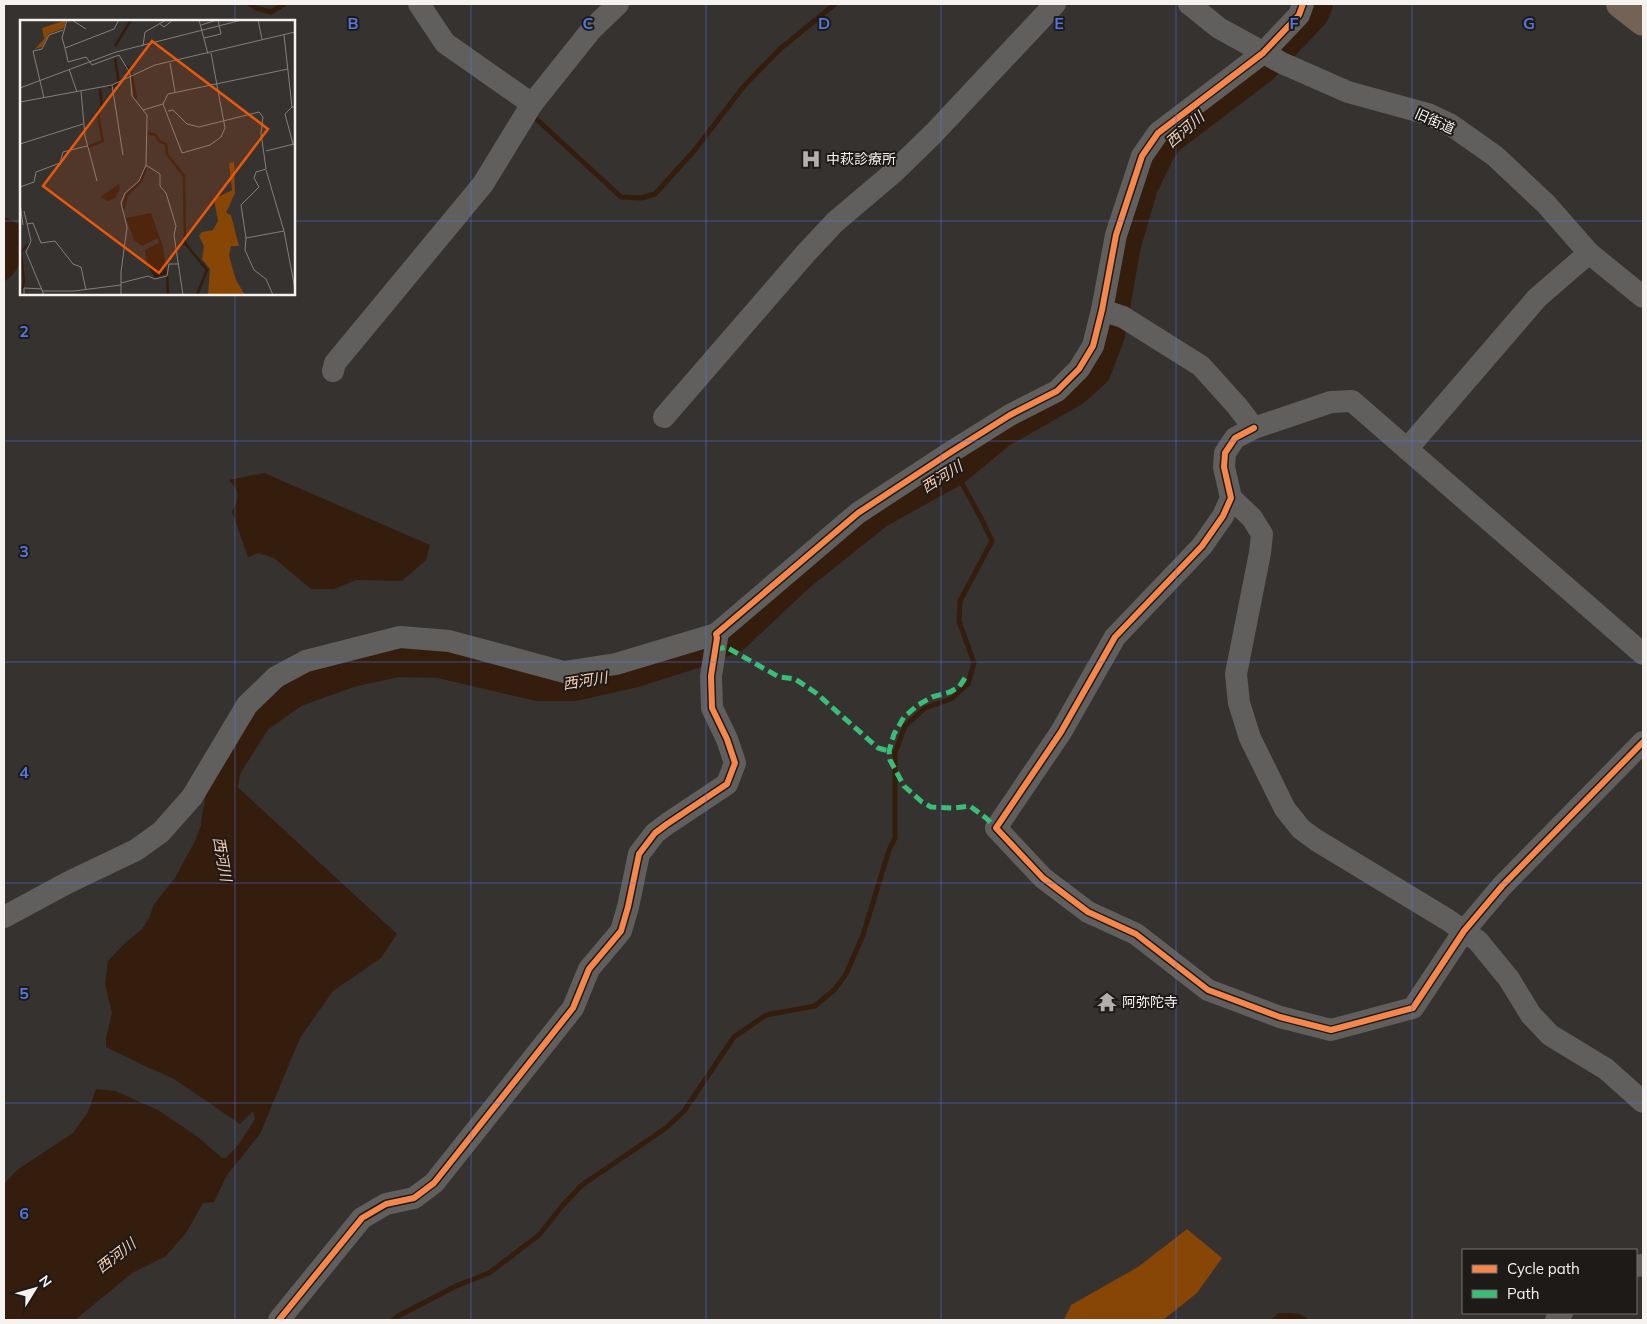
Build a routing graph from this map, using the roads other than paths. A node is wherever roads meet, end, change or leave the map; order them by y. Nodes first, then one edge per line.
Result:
1 (419, 4) edge
2 (618, 4) edge
3 (1055, 4) edge
4 (1189, 4) edge
5 (1303, 4) edge
6 (1620, 4) edge
7 (1631, 4) edge
8 (1643, 17) edge
9 (1643, 22) edge
10 (1270, 56) junction
11 (529, 110) junction
12 (1589, 253) junction
13 (1643, 297) edge
14 (1111, 313) junction
15 (333, 371) dead end
16 (664, 417) dead end
17 (1254, 428) junction
18 (1407, 449) junction
19 (1231, 498) junction
20 (716, 640) junction
21 (1643, 654) edge
22 (1643, 742) edge
23 (4, 917) edge
24 (1464, 931) junction
25 (1643, 1102) edge
26 (279, 1320) edge

1 - 11 street
2 - 11 street
3 - 16 street
4 - 10 street, 旧街道
5 - 10 street
6 - 9 highway
7 - 8 highway
10 - 12 street, 旧街道
10 - 14 street
11 - 15 street
12 - 13 street, 旧街道
12 - 18 street
14 - 17 street
14 - 20 street
17 - 18 street
17 - 19 street
18 - 21 street
19 - 24 street
19 - 24 street
20 - 23 street
20 - 26 street
22 - 24 street
24 - 25 street

